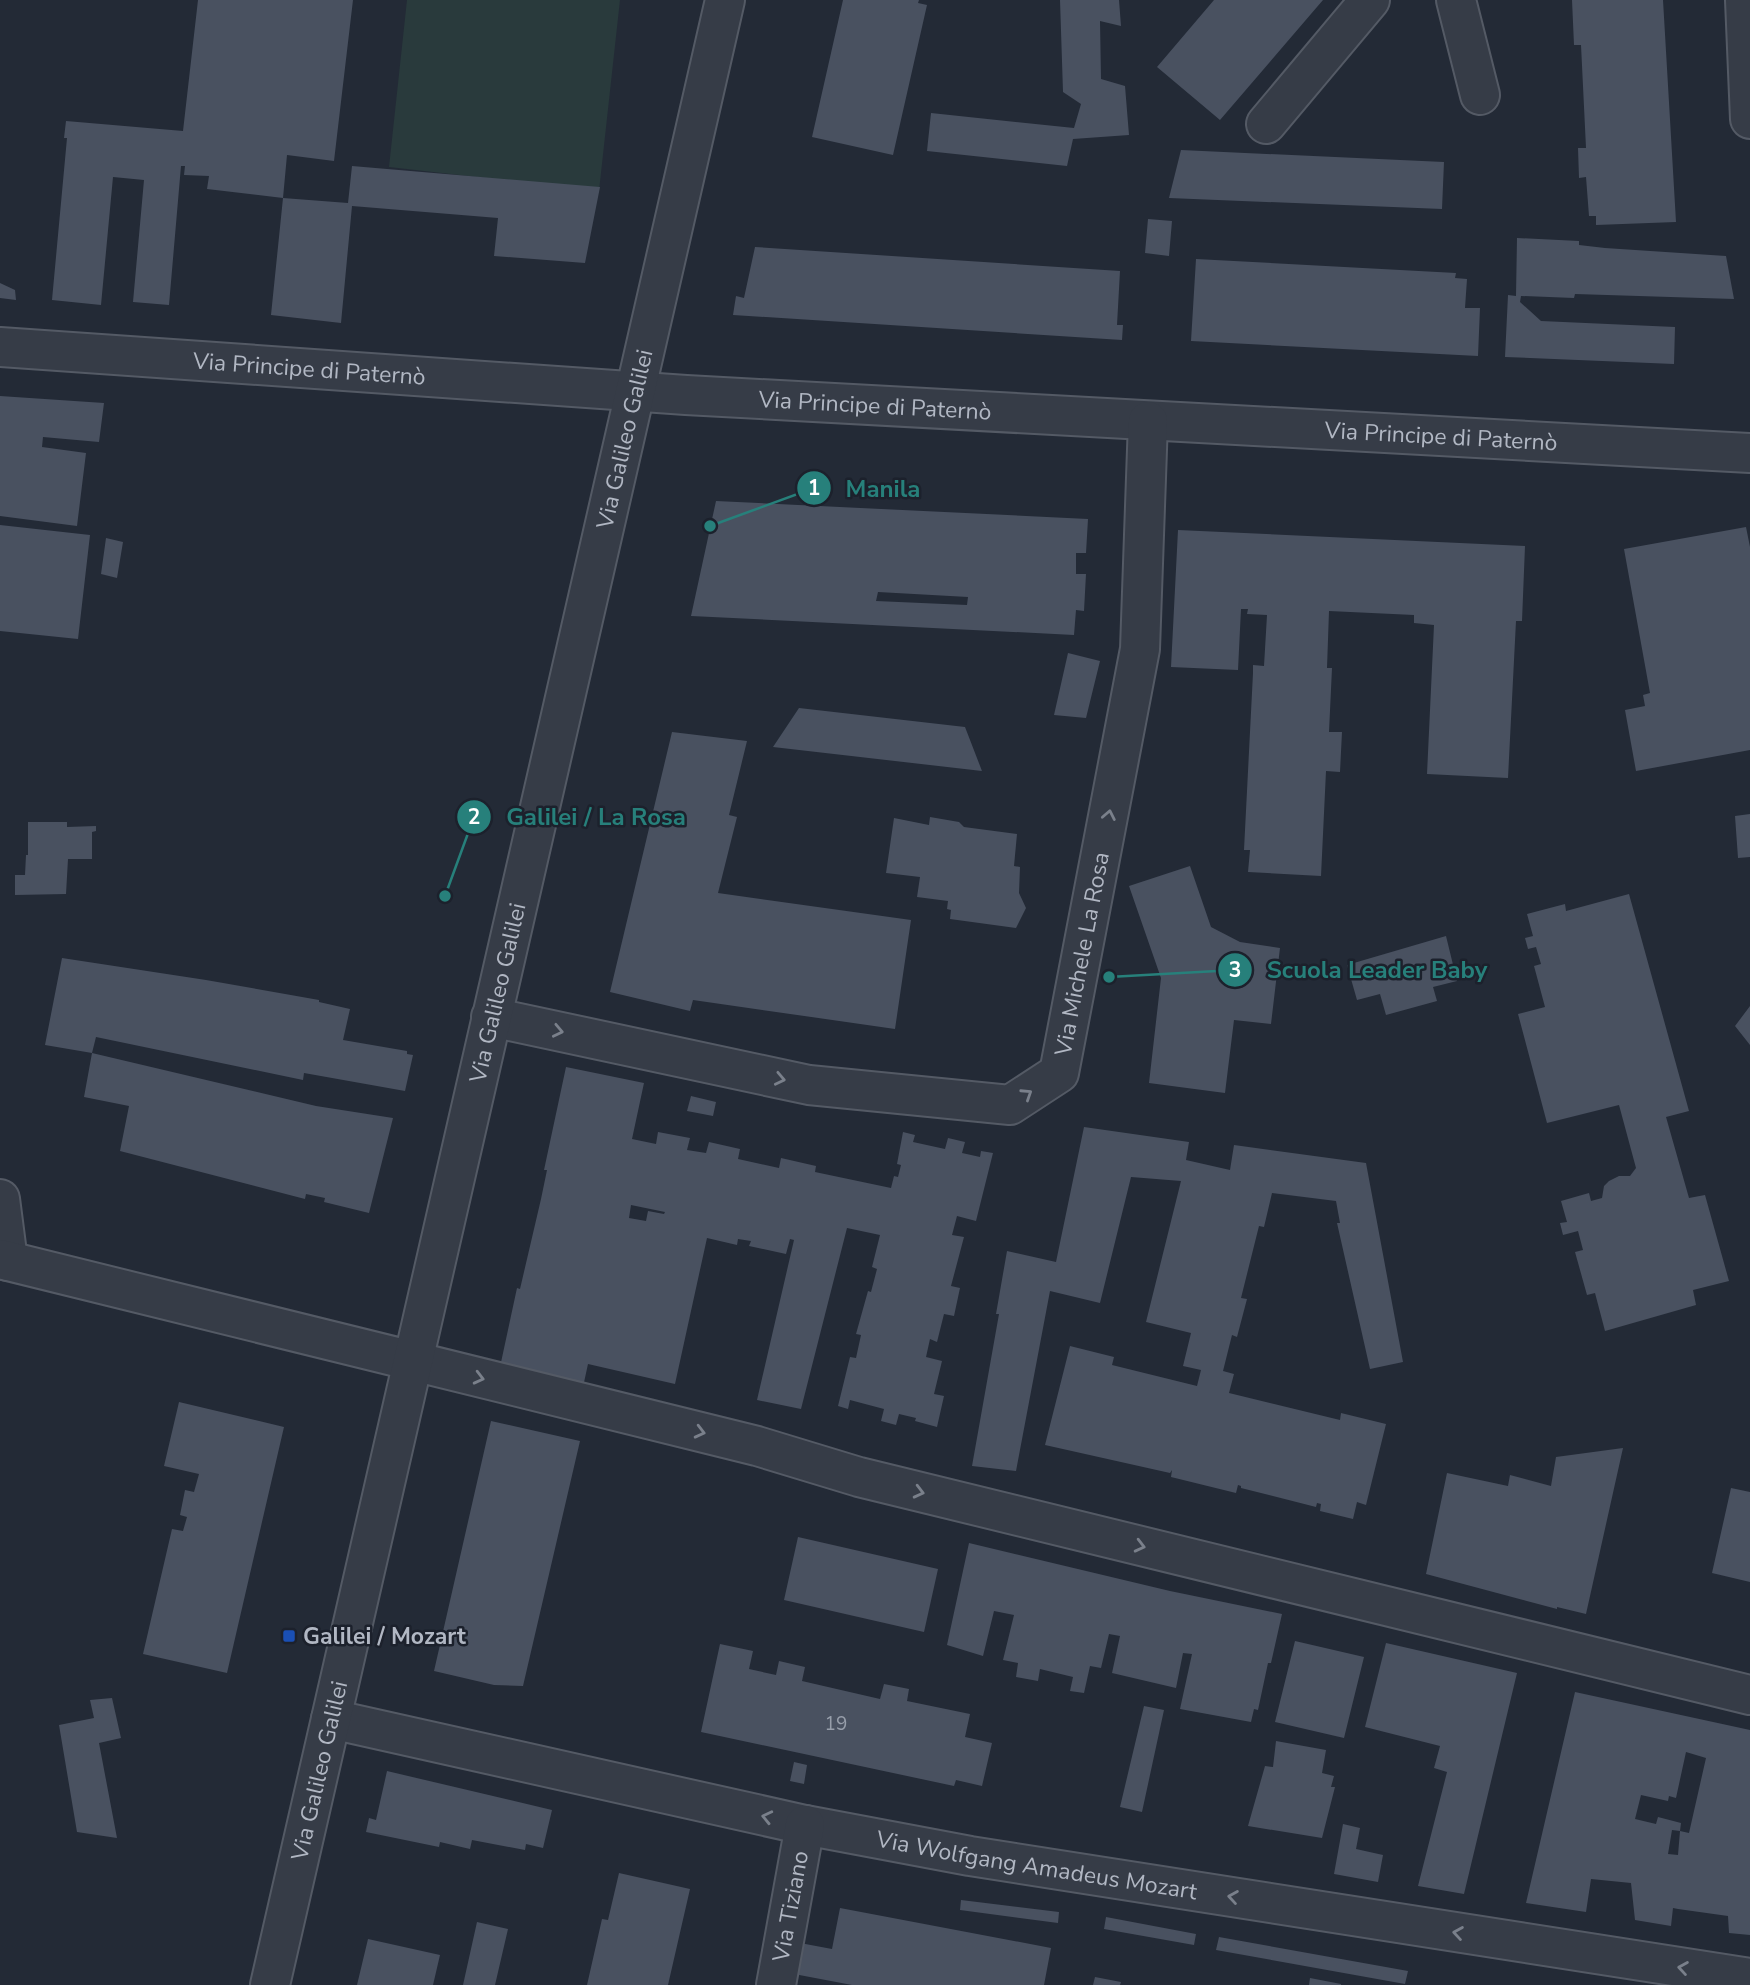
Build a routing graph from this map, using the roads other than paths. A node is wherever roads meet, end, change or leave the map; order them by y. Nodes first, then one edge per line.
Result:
1 (725, 0) edge
2 (1370, 0) edge
3 (1457, 0) edge
4 (1745, 0) edge
5 (1480, 95) dead end
6 (1750, 119) edge
7 (1266, 124) dead end
8 (0, 346) edge
9 (634, 392) junction
10 (1148, 421) junction
11 (1750, 453) edge
12 (491, 1017) junction
13 (0, 1199) edge
14 (4, 1260) edge
15 (413, 1361) junction
16 (1750, 1695) edge
17 (331, 1719) junction
18 (805, 1825) junction
19 (1750, 1978) edge
20 (270, 1985) edge
21 (776, 1985) edge

1 - 9 street, Via Galileo Galilei
2 - 7 street
3 - 5 street
4 - 6 street
8 - 9 street, Via Principe di Paternò
9 - 10 street, Via Principe di Paternò
9 - 12 street, Via Galileo Galilei
10 - 11 street, Via Principe di Paternò
12 -> 10 street, Via Michele La Rosa
12 - 15 street, Via Galileo Galilei
13 - 14 street
14 - 15 street
15 -> 16 street
15 - 17 street, Via Galileo Galilei
18 -> 17 street, Via Wolfgang Amadeus Mozart
17 - 20 street, Via Galileo Galilei
19 -> 18 street, Via Wolfgang Amadeus Mozart
18 - 21 street, Via Tiziano

